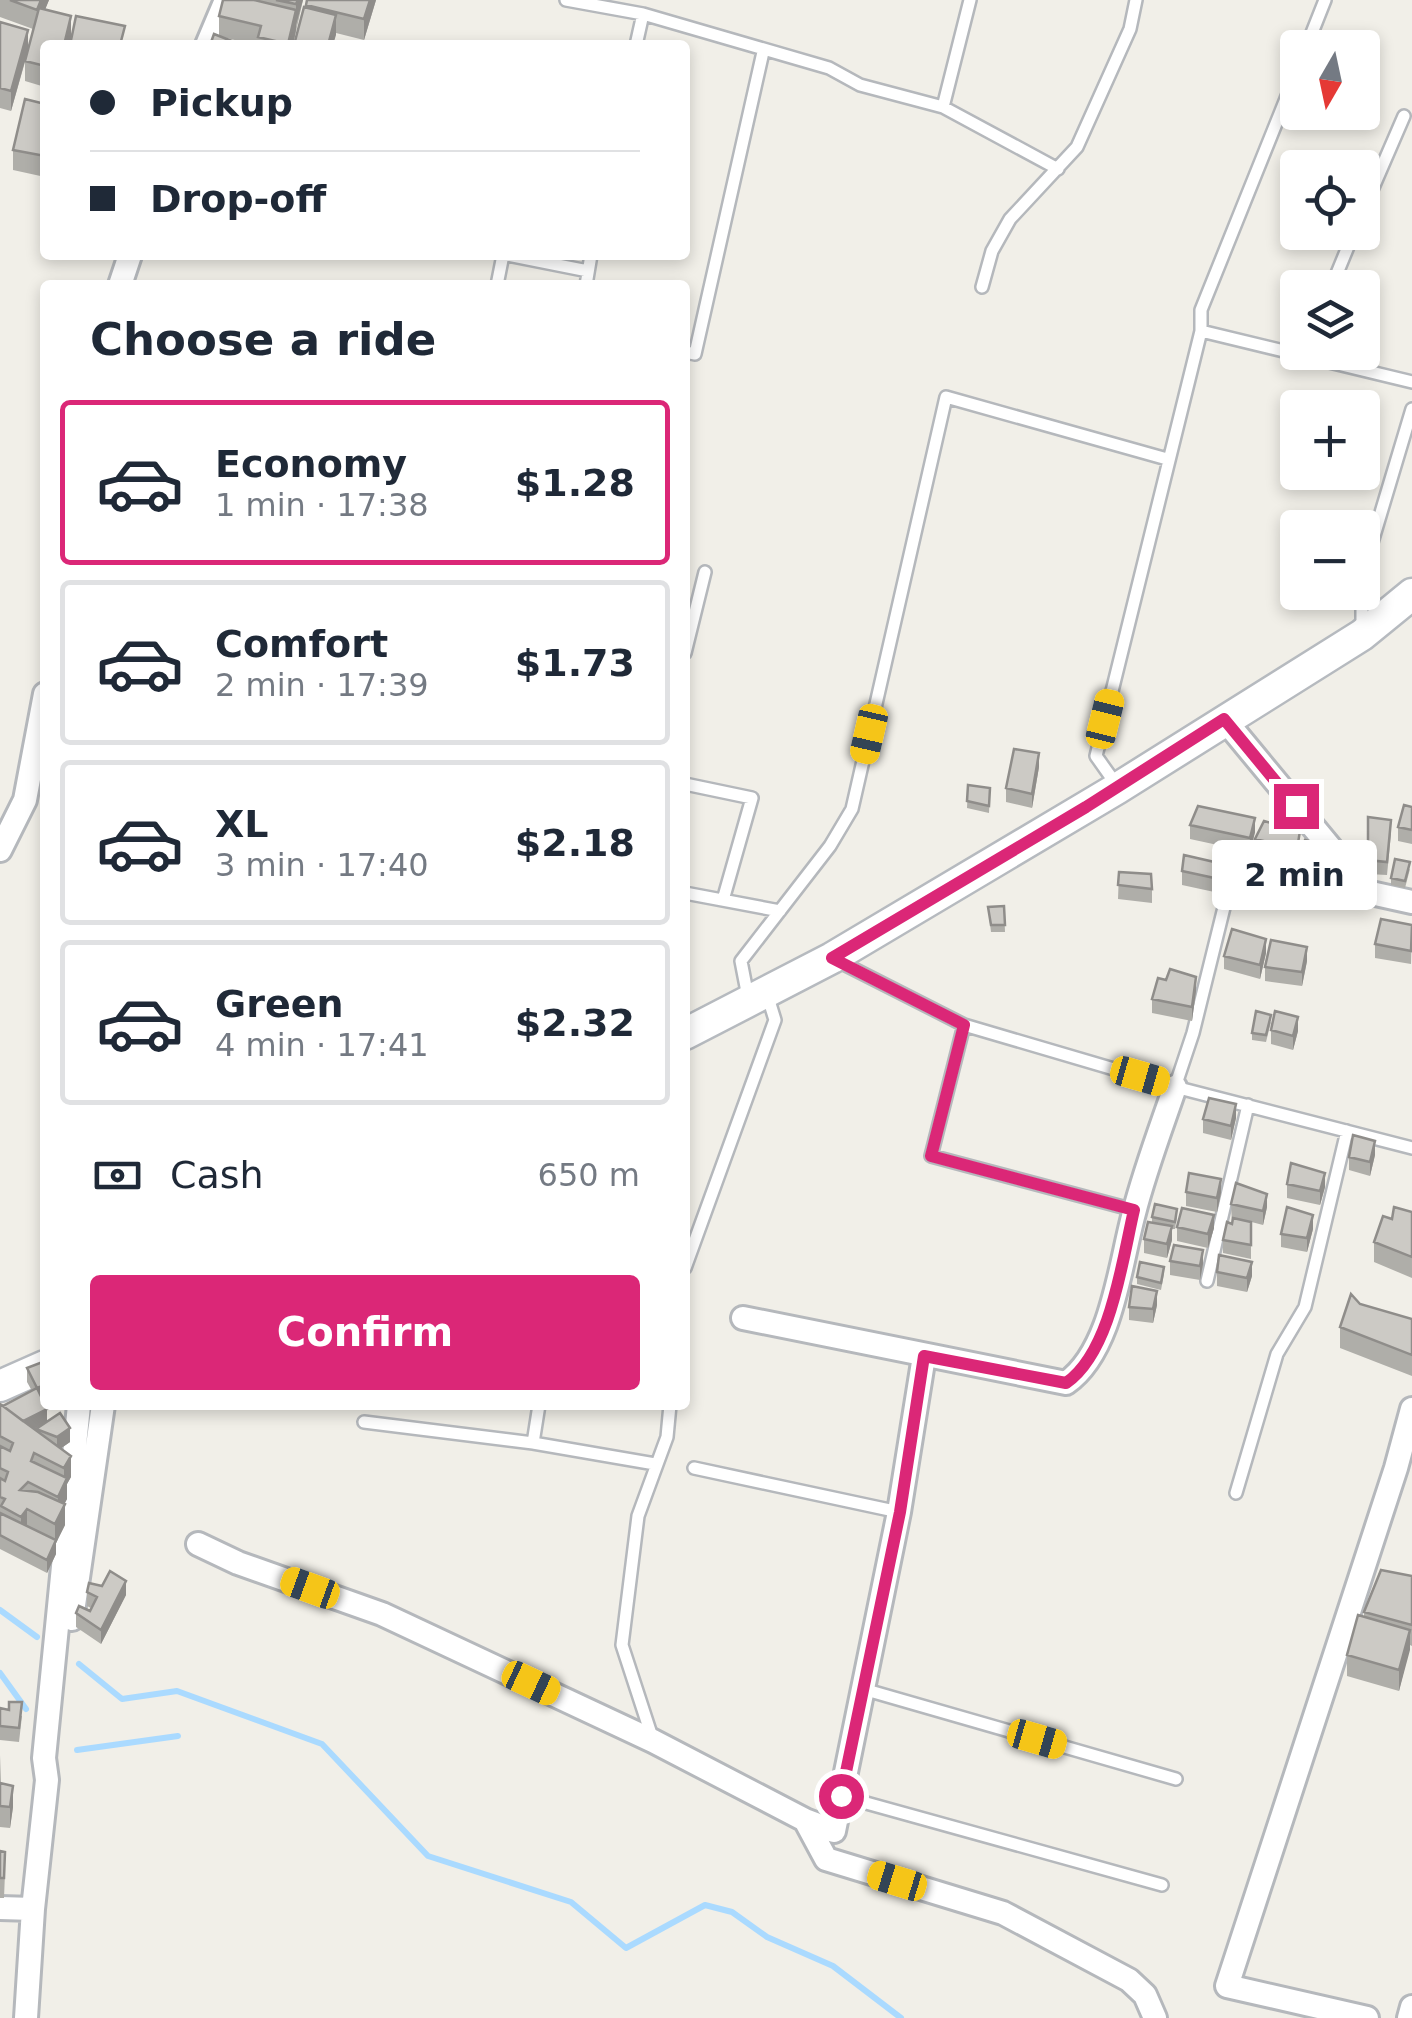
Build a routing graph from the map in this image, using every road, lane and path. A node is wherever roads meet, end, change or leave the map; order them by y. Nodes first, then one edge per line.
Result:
1 (226, 0) edge
2 (566, 0) edge
3 (970, 0) edge
4 (1136, 0) edge
5 (1325, 0) edge
6 (643, 14) junction
7 (1313, 30) edge
8 (210, 40) edge
9 (637, 40) edge
10 (763, 52) junction
11 (942, 107) junction
12 (1280, 114) edge
13 (1404, 116) dead end
14 (1058, 169) junction
15 (1380, 171) edge
16 (523, 260) edge
17 (587, 278) edge
18 (982, 287) dead end
19 (1201, 332) junction
20 (1280, 349) edge
21 (690, 353) edge
22 (1365, 370) edge
23 (1412, 382) edge
24 (1412, 408) edge
25 (1167, 459) junction
26 (1380, 516) edge
27 (704, 572) dead end
28 (1412, 594) edge
29 (1362, 610) edge
30 (690, 632) edge
31 (1362, 635) junction
32 (1224, 719) junction
33 (40, 720) edge
34 (690, 785) edge
35 (1118, 788) junction
36 (0, 850) edge
37 (1235, 863) joint
38 (1367, 892) junction
39 (690, 894) edge
40 (723, 900) junction
41 (1412, 902) edge
42 (780, 911) junction
43 (832, 958) junction
44 (758, 997) junction
45 (964, 1025) junction
46 (690, 1031) edge
47 (1175, 1086) junction
48 (1248, 1106) junction
49 (1347, 1131) junction
50 (1412, 1148) edge
51 (1134, 1210) junction
52 (690, 1254) edge
53 (1207, 1281) dead end
54 (743, 1318) dead end
55 (924, 1356) junction
56 (40, 1368) edge
57 (0, 1386) edge
58 (1412, 1409) edge
59 (79, 1410) edge
60 (102, 1410) edge
61 (539, 1410) edge
62 (670, 1410) edge
63 (364, 1422) dead end
64 (533, 1443) junction
65 (655, 1464) junction
66 (694, 1468) dead end
67 (1236, 1493) dead end
68 (900, 1512) junction
69 (198, 1544) dead end
70 (863, 1689) junction
71 (653, 1741) junction
72 (1176, 1779) dead end
73 (47, 1780) junction
74 (841, 1796) junction
75 (805, 1820) junction
76 (1162, 1885) dead end
77 (0, 1908) edge
78 (33, 1910) junction
79 (1412, 2007) edge
80 (26, 2018) edge
81 (1154, 2018) edge
82 (1367, 2018) edge
83 (1409, 2018) edge

1 - 8 street
2 - 6 lane
3 - 11 lane
4 - 14 lane
5 - 7 lane
6 - 9 lane
6 - 10 lane
10 - 11 lane
10 - 21 lane
11 - 14 lane
12 - 19 lane
13 - 15 lane
14 - 18 lane
16 - 17 lane
19 - 20 lane
19 - 25 lane
22 - 23 lane
24 - 26 lane
25 - 35 lane
25 - 42 lane
27 - 30 lane
28 - 31 main road
29 - 31 lane
31 - 32 main road
32 - 35 main road
32 - 38 street
33 - 36 street
34 - 40 lane
35 - 43 main road
37 - 38 street
37 - 47 lane
38 - 41 street
39 - 40 lane
40 - 42 lane
42 - 44 lane
43 - 44 main road
43 - 45 lane
44 - 46 main road
44 - 52 lane
45 - 47 lane
45 - 51 lane
47 - 48 lane
47 - 51 street
48 - 49 lane
48 - 53 lane
49 - 50 lane
49 - 67 lane
51 - 55 street
54 - 55 street
55 - 68 street
56 - 57 main road
58 - 82 street
59 - 73 street
60 - 73 street
61 - 64 lane
62 - 65 lane
63 - 64 lane
64 - 65 lane
65 - 71 lane
66 - 68 lane
68 - 70 street
69 - 71 street
70 - 72 lane
70 - 74 street
71 - 75 street
73 - 78 street
74 - 75 street
74 - 76 lane
75 - 81 street
77 - 78 street
78 - 80 street
79 - 83 street

